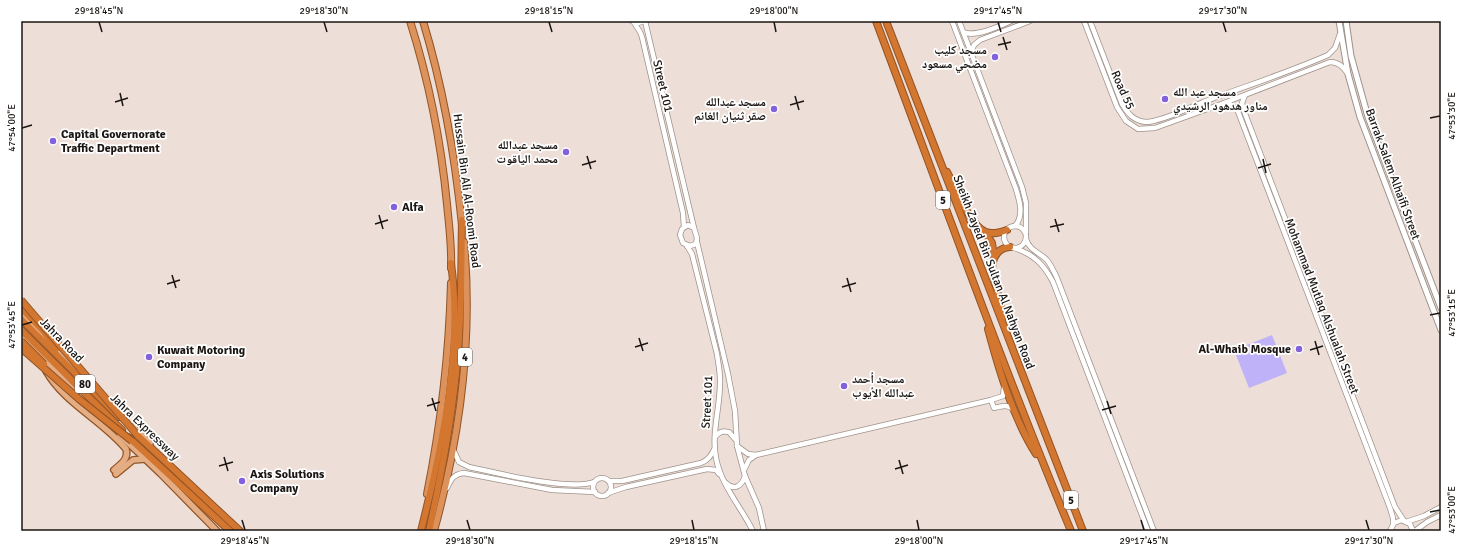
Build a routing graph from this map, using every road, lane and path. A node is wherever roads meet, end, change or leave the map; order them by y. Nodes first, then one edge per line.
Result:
1 (410, 21) edge
2 (423, 21) edge
3 (633, 21) edge
4 (644, 21) edge
5 (876, 21) edge
6 (886, 21) edge
7 (952, 21) edge
8 (959, 21) edge
9 (1011, 21) edge
10 (1030, 21) edge
11 (1084, 21) edge
12 (1090, 21) edge
13 (1339, 21) edge
14 (1346, 21) edge
15 (964, 32) junction
16 (982, 32) junction
17 (1340, 34) junction
18 (984, 39) junction
19 (971, 53) junction
20 (1322, 58) junction
21 (1325, 64) junction
22 (1348, 74) junction
23 (1245, 95) junction
24 (1224, 103) junction
25 (992, 107) junction
26 (985, 109) junction
27 (1186, 109) junction
28 (1244, 111) junction
29 (1178, 112) junction
30 (1238, 114) junction
31 (995, 115) junction
32 (1188, 116) junction
33 (989, 118) junction
34 (1181, 118) junction
35 (664, 131) junction
36 (671, 131) junction
37 (667, 146) junction
38 (674, 146) junction
39 (1379, 146) junction
40 (934, 148) junction
41 (1372, 150) junction
42 (1382, 154) junction
43 (1374, 156) junction
44 (462, 220) junction
45 (1285, 220) junction
46 (1279, 221) junction
47 (1015, 226) junction
48 (684, 227) junction
49 (694, 228) junction
50 (1289, 229) junction
51 (1007, 230) junction
52 (985, 232) junction
53 (1026, 233) junction
54 (1283, 233) junction
55 (1026, 239) junction
56 (697, 242) junction
57 (687, 246) junction
58 (1012, 248) junction
59 (994, 256) junction
60 (1430, 278) junction
61 (1422, 280) junction
62 (980, 298) junction
63 (21, 300) edge
64 (1438, 302) junction
65 (1431, 304) junction
66 (21, 308) edge
67 (1441, 308) edge
68 (21, 313) edge
69 (708, 318) junction
70 (715, 318) junction
71 (21, 319) edge
72 (1002, 325) junction
73 (21, 330) edge
74 (1441, 330) edge
75 (21, 336) edge
76 (712, 338) junction
77 (720, 338) junction
78 (21, 341) edge
79 (21, 348) edge
80 (56, 349) junction
81 (34, 350) junction
82 (1346, 378) junction
83 (1340, 379) junction
84 (1004, 382) junction
85 (1350, 388) junction
86 (72, 389) junction
87 (1344, 390) junction
88 (991, 400) junction
89 (1015, 412) junction
90 (1112, 420) junction
91 (1106, 422) junction
92 (1115, 429) junction
93 (1110, 431) junction
94 (138, 436) junction
95 (715, 438) junction
96 (132, 441) junction
97 (736, 443) junction
98 (453, 447) junction
99 (715, 448) junction
100 (756, 455) junction
101 (146, 459) junction
102 (1045, 468) junction
103 (482, 469) junction
104 (744, 470) junction
105 (480, 476) junction
106 (745, 476) junction
107 (722, 477) junction
108 (609, 481) junction
109 (594, 482) junction
110 (726, 483) junction
111 (595, 492) junction
112 (444, 493) junction
113 (608, 493) junction
114 (1441, 507) edge
115 (1441, 515) edge
116 (1405, 521) junction
117 (1390, 529) edge
118 (217, 531) edge
119 (230, 531) edge
120 (240, 531) edge
121 (243, 531) edge
122 (419, 531) edge
123 (429, 531) edge
124 (434, 531) edge
125 (753, 531) edge
126 (764, 531) edge
127 (1071, 531) edge
128 (1083, 531) edge
129 (1148, 531) edge
130 (1154, 531) edge
131 (1414, 531) edge

1 - 122 highway, Hussain Bin Ali Al-Roomi Road
2 - 44 highway, Hussain Bin Ali Al-Roomi Road / 4
3 - 4 street
3 - 35 street, Street 101
4 - 36 street, Street 101
5 - 62 highway, Sheikh Zayed Bin Sultan Al Nahyan Road / 5
6 - 40 highway, Sheikh Zayed Bin Sultan Al Nahyan Road / 5
7 - 26 street
8 - 15 street
9 - 16 street
10 - 18 street
11 - 34 street, Road 55
12 - 29 street, Road 55
13 - 17 main road, Barrak Salem Alhaifi Street
14 - 39 main road, Barrak Salem Alhaifi Street
15 - 16 street
15 - 19 street
16 - 18 street
17 - 20 street, Road 55
17 - 22 main road, Barrak Salem Alhaifi Street
18 - 19 street
19 - 25 street
20 - 21 street
20 - 27 street, Road 55
21 - 22 street
21 - 23 street, Road 55
22 - 41 main road, Barrak Salem Alhaifi Street
23 - 24 street, Road 55
23 - 28 street, Mohammad Mutlaq Alshualah Street
24 - 30 street
24 - 32 street, Road 55
25 - 26 street
25 - 31 street
26 - 33 street
27 - 29 street, Road 55
27 - 32 street
28 - 30 street
28 - 45 street, Mohammad Mutlaq Alshualah Street
29 - 34 street
30 - 46 street, Mohammad Mutlaq Alshualah Street
31 - 33 street
31 - 53 street
32 - 34 street, Road 55
33 - 47 street
35 - 36 street
35 - 37 street, Street 101
36 - 38 street, Street 101
37 - 38 street
37 - 48 street, Street 101
38 - 49 street, Street 101
39 - 41 main road
39 - 42 main road, Barrak Salem Alhaifi Street
40 - 52 highway
40 - 72 highway, Sheikh Zayed Bin Sultan Al Nahyan Road / 5
41 - 43 main road, Barrak Salem Alhaifi Street
42 - 43 main road
42 - 60 main road, Barrak Salem Alhaifi Street
43 - 61 main road, Barrak Salem Alhaifi Street
44 - 98 highway, Hussain Bin Ali Al-Roomi Road / 4
44 - 123 highway
45 - 46 street
45 - 50 street, Mohammad Mutlaq Alshualah Street
46 - 54 street, Mohammad Mutlaq Alshualah Street
47 - 51 street
47 - 53 street
48 - 49 street
48 - 57 street
49 - 56 street
50 - 54 street
50 - 82 street, Mohammad Mutlaq Alshualah Street
51 - 52 highway
51 - 58 street
52 - 59 highway
53 - 55 street
54 - 83 street, Mohammad Mutlaq Alshualah Street
55 - 58 street
55 - 90 street
56 - 57 street
56 - 70 street, Street 101
57 - 69 street, Street 101
58 - 59 highway
58 - 91 street
59 - 72 highway
60 - 61 main road
60 - 64 main road, Barrak Salem Alhaifi Street
61 - 65 main road, Barrak Salem Alhaifi Street
62 - 84 highway
62 - 102 highway, Sheikh Zayed Bin Sultan Al Nahyan Road / 5
63 - 94 highway, bridge
64 - 65 main road
64 - 67 main road, Barrak Salem Alhaifi Street
65 - 74 main road, Barrak Salem Alhaifi Street
66 - 80 highway
68 - 80 main road, Jahra Road
69 - 70 street
69 - 76 street, Street 101
70 - 77 street, Street 101
71 - 94 highway, Jahra Expressway / 80, bridge
72 - 128 highway, Sheikh Zayed Bin Sultan Al Nahyan Road / 5
73 - 96 highway, Jahra Expressway / 80, bridge
75 - 81 main road
76 - 77 street
76 - 95 street, Street 101
77 - 97 street, Street 101
78 - 86 highway, bridge
79 - 96 highway, bridge
80 - 121 main road, Jahra Road
81 - 86 main road
81 - 101 main road
82 - 83 street
82 - 85 street, Mohammad Mutlaq Alshualah Street
83 - 87 street, Mohammad Mutlaq Alshualah Street
84 - 88 street
84 - 89 highway
85 - 87 street
85 - 116 street, Mohammad Mutlaq Alshualah Street
86 - 101 main road
87 - 117 street, Mohammad Mutlaq Alshualah Street
88 - 89 street
88 - 100 street
89 - 102 highway
90 - 91 street
90 - 92 street
91 - 93 street
92 - 93 street
92 - 130 street
93 - 129 street
94 - 120 highway, Jahra Expressway / 80
95 - 97 street
95 - 99 street, Street 101
96 - 119 highway, Jahra Expressway / 80
97 - 100 street
97 - 104 street, Street 101
98 - 103 street
98 - 112 highway, Hussain Bin Ali Al-Roomi Road / 4
99 - 107 street, Street 101
99 - 108 street
100 - 104 street
101 - 118 main road
102 - 127 highway, Sheikh Zayed Bin Sultan Al Nahyan Road / 5
103 - 105 street
103 - 109 street
104 - 106 street, Street 101
105 - 111 street
105 - 112 street
106 - 110 street
106 - 126 street, Street 101
107 - 110 street, Street 101
107 - 113 street
108 - 109 street
108 - 113 street
109 - 111 street
110 - 125 street, Street 101
111 - 113 street
112 - 124 highway, Hussain Bin Ali Al-Roomi Road / 4
114 - 116 street
115 - 131 street
116 - 117 street
116 - 131 street, Mohammad Mutlaq Alshualah Street

